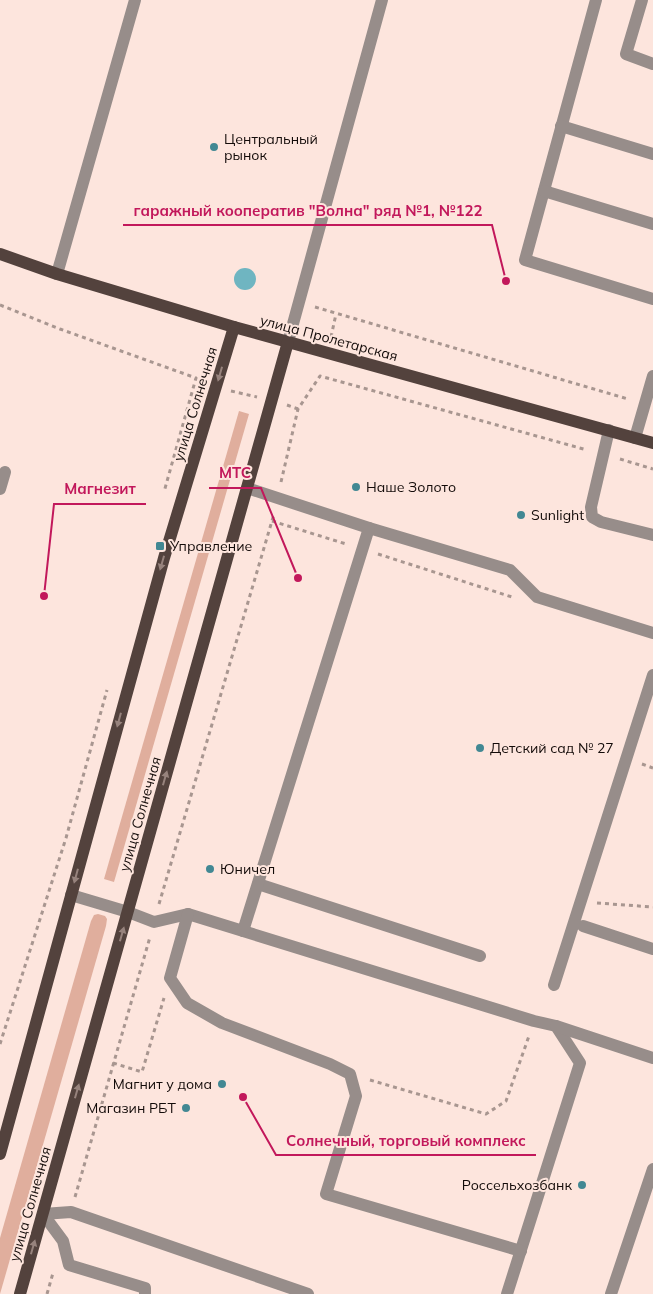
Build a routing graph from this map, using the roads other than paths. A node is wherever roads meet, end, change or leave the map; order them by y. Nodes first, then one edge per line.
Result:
1 (135, 0) edge
2 (382, 0) edge
3 (596, 0) edge
4 (642, 0) edge
5 (653, 64) edge
6 (561, 126) junction
7 (653, 154) edge
8 (544, 191) junction
9 (653, 224) edge
10 (0, 254) edge
11 (57, 274) junction
12 (653, 300) edge
13 (234, 327) junction
14 (288, 342) junction
15 (653, 376) edge
16 (609, 430) junction
17 (635, 438) junction
18 (653, 443) edge
19 (5, 472) dead end
20 (247, 488) junction
21 (0, 489) edge
22 (369, 528) junction
23 (653, 535) edge
24 (653, 633) edge
25 (653, 675) edge
26 (651, 690) edge
27 (258, 884) junction
28 (71, 895) junction
29 (128, 912) junction
30 (188, 914) junction
31 (583, 926) dead end
32 (244, 931) junction
33 (653, 949) edge
34 (480, 956) dead end
35 (554, 985) dead end
36 (556, 1026) junction
37 (653, 1058) edge
38 (0, 1154) edge
39 (653, 1169) edge
40 (43, 1214) junction
41 (521, 1251) junction
42 (20, 1294) edge
43 (145, 1294) edge
44 (308, 1294) edge
45 (507, 1294) edge
46 (611, 1294) edge

1 - 11 street
2 - 14 street
3 - 6 street
4 - 5 street
6 - 7 street
6 - 8 street
8 - 9 street
8 - 12 street
10 - 11 main road, улица Пролетарская
11 - 13 main road, улица Пролетарская
13 - 14 main road, улица Пролетарская
13 -> 28 main road, улица Солнечная
14 - 16 main road, улица Пролетарская
14 - 20 main road, улица Солнечная
15 - 17 street
16 - 17 main road, улица Пролетарская
16 - 23 street
17 - 18 main road, улица Пролетарская
19 - 21 street
20 - 22 street
29 -> 20 main road, улица Солнечная
22 - 24 street
22 - 27 street
25 - 26 street
26 - 35 street
27 - 32 street
27 - 34 street
28 - 29 street
28 - 38 main road, улица Солнечная
29 - 30 street
40 -> 29 main road, улица Солнечная
30 - 32 street
30 - 41 street
31 - 33 street
32 - 36 street
36 - 37 street
36 - 41 street
39 - 46 street
42 -> 40 main road, улица Солнечная
40 - 43 street
40 - 44 street
41 - 45 street

